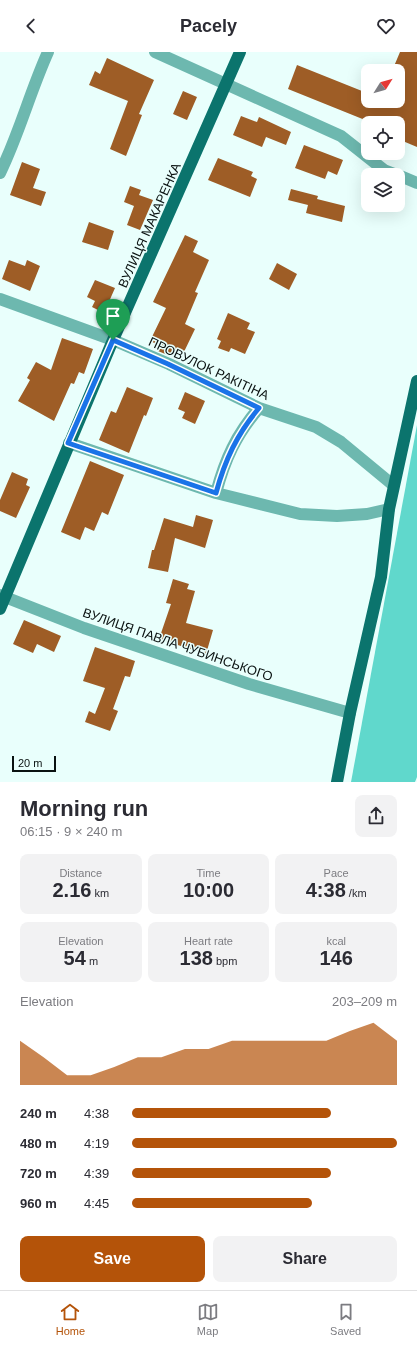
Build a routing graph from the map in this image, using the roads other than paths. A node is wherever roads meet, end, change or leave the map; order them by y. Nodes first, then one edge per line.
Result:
1 (48, 52) edge
2 (155, 52) edge
3 (240, 52) edge
4 (226, 86) junction
5 (381, 168) edge
6 (0, 173) edge
7 (405, 178) edge
8 (417, 183) edge
9 (0, 298) edge
10 (113, 340) junction
11 (417, 382) edge
12 (259, 408) junction
13 (68, 443) junction
14 (393, 485) junction
15 (216, 493) junction
16 (389, 509) junction
17 (2, 596) edge
18 (0, 609) edge
19 (350, 713) junction
20 (336, 782) edge

1 - 6 street
2 - 4 street
3 - 4 main road, ВУЛИЦЯ МАКАРЕНКА
4 - 5 street
4 - 10 main road, ВУЛИЦЯ МАКАРЕНКА
7 - 8 street
9 - 10 street, ПРОВУЛОК РАКІТІНА
10 - 12 street, ПРОВУЛОК РАКІТІНА
10 - 13 main road, ВУЛИЦЯ МАКАРЕНКА
11 - 14 main road
12 - 14 street, ПРОВУЛОК РАКІТІНА
12 - 15 street
13 - 15 street
13 - 17 main road, ВУЛИЦЯ МАКАРЕНКА
14 - 16 main road
15 - 16 street
16 - 19 main road
17 - 18 main road, ВУЛИЦЯ МАКАРЕНКА
17 - 19 street, ВУЛИЦЯ ПАВЛА ЧУБИНСЬКОГО
19 - 20 main road

